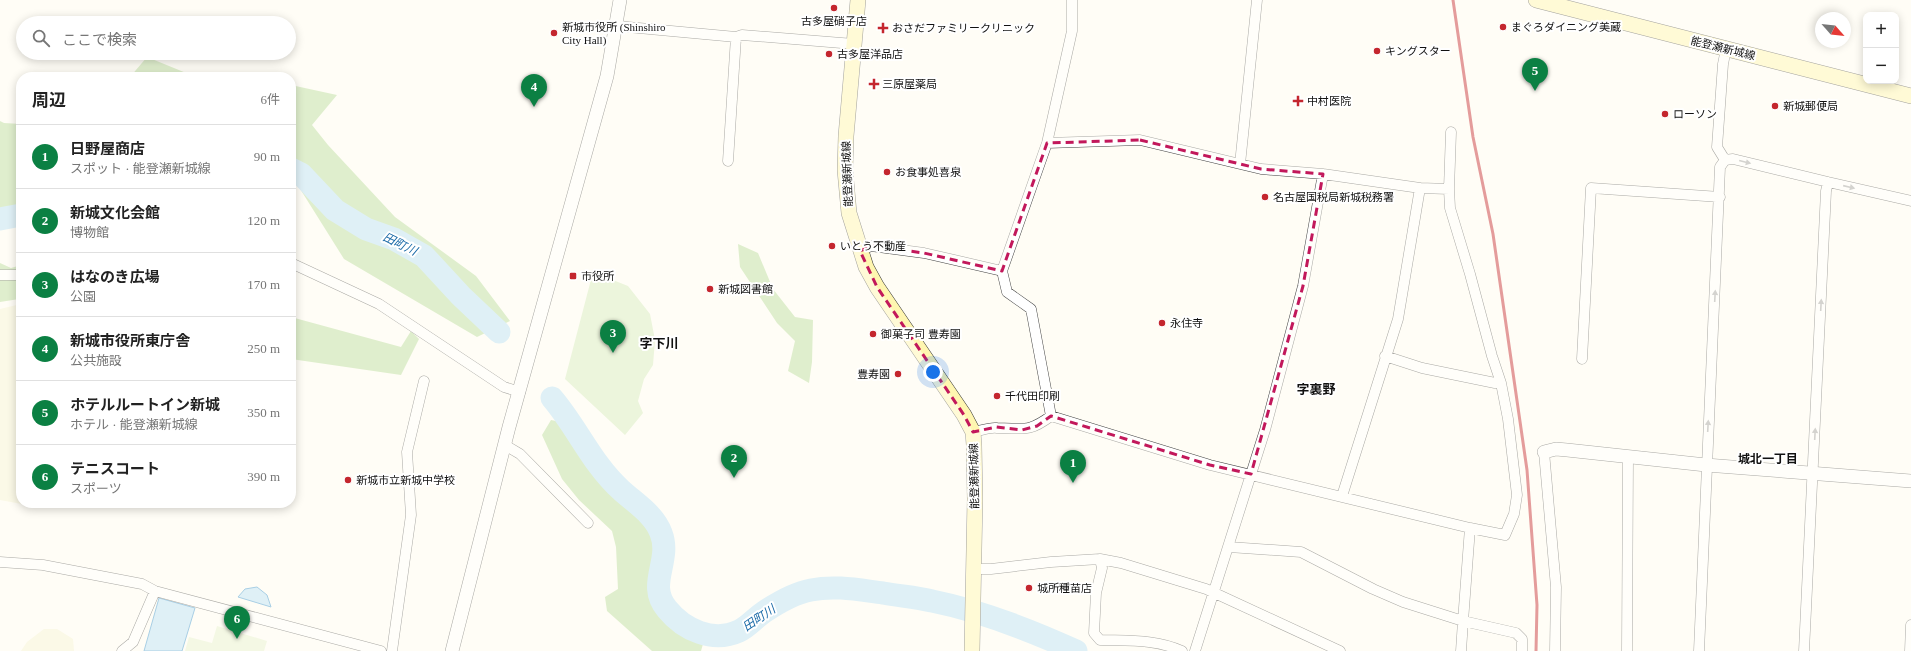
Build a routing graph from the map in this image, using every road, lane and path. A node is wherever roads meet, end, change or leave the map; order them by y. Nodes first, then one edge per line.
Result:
1 (620, 0) edge
2 (858, 0) edge
3 (1072, 0) edge
4 (1257, 0) edge
5 (1536, 0) edge
6 (617, 26) junction
7 (736, 37) junction
8 (854, 44) junction
9 (1726, 49) junction
10 (1911, 96) edge
11 (1451, 132) dead end
12 (1046, 143) junction
13 (1725, 160) junction
14 (728, 161) dead end
15 (1240, 164) junction
16 (1323, 174) junction
17 (1828, 182) junction
18 (1420, 188) junction
19 (1449, 189) junction
20 (1720, 197) junction
21 (1911, 201) edge
22 (860, 250) junction
23 (296, 265) edge
24 (1002, 271) junction
25 (0, 275) edge
26 (16, 275) edge
27 (1385, 356) junction
28 (1582, 358) dead end
29 (424, 381) dead end
30 (1501, 383) junction
31 (520, 392) junction
32 (1051, 416) junction
33 (972, 432) junction
34 (505, 445) junction
35 (1544, 452) joint
36 (1628, 457) junction
37 (1706, 465) junction
38 (1813, 473) junction
39 (1251, 474) junction
40 (1911, 481) edge
41 (1342, 496) junction
42 (588, 523) dead end
43 (1470, 528) junction
44 (1229, 547) junction
45 (1100, 559) junction
46 (0, 562) edge
47 (972, 569) junction
48 (156, 591) junction
49 (1214, 593) junction
50 (1464, 621) junction
51 (1911, 624) edge
52 (122, 651) edge
53 (381, 651) edge
54 (392, 651) edge
55 (452, 651) edge
56 (972, 651) edge
57 (1182, 651) edge
58 (1195, 651) edge
59 (1340, 651) edge
60 (1461, 651) edge
61 (1522, 651) edge
62 (1555, 651) edge
63 (1627, 651) edge
64 (1699, 651) edge
65 (1804, 651) edge
66 (1910, 651) edge

1 - 6 street
2 - 8 main road, 能登瀬新城線
3 - 12 street
4 - 15 street
5 - 9 main road, 能登瀬新城線
6 - 7 street
6 - 31 street
7 - 8 street
7 - 14 street
8 - 22 main road, 能登瀬新城線
9 - 10 main road, 能登瀬新城線
9 - 13 street
11 - 19 street
12 - 15 street
12 - 24 street
13 -> 17 street
13 - 20 street
15 - 16 street
16 - 18 street
16 - 39 street
17 -> 21 street
38 -> 17 street
18 - 19 street
18 - 27 street
19 - 30 street
20 - 28 street
37 -> 20 street
22 - 24 street
22 - 33 main road, 能登瀬新城線
23 - 31 street
24 - 32 street
25 - 26 street
27 - 30 street
27 - 41 street
29 - 54 street
30 - 43 street
31 - 34 street
32 - 33 street
32 - 39 street
33 - 47 main road, 能登瀬新城線
34 - 42 street
34 - 55 street
35 - 36 street
35 - 62 street
36 - 37 street
36 - 63 street
37 - 38 street
37 - 64 street
38 - 40 street
38 - 65 street
39 - 41 street
39 - 44 street
41 - 43 street
43 - 50 street
44 - 49 street
44 - 50 street
45 - 47 street
45 - 49 street
45 - 57 street
46 - 48 street
47 - 56 main road, 能登瀬新城線
48 - 52 street
48 - 53 street
49 - 58 street
49 - 59 street
50 - 60 street
50 - 61 street
51 - 66 street

